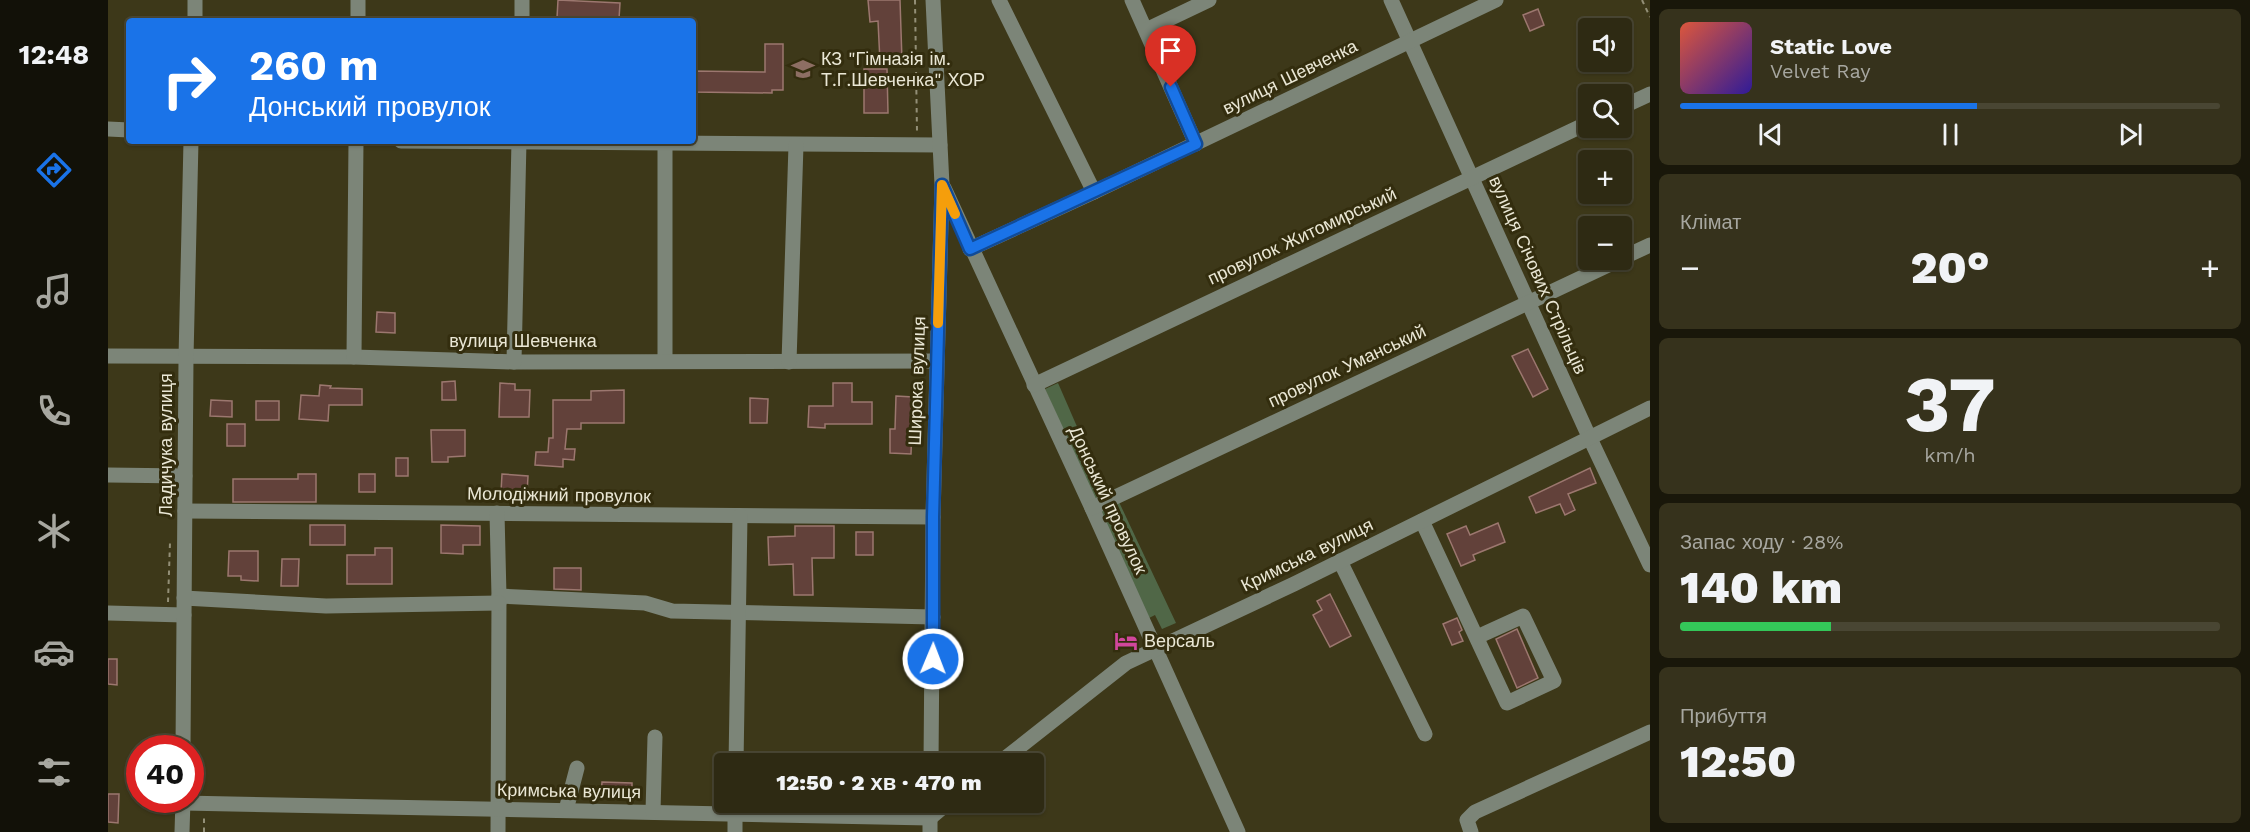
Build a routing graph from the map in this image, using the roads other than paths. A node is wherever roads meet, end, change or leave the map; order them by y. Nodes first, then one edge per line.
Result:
1 (195, 0) edge
2 (358, 0) edge
3 (522, 0) edge
4 (933, 0) edge
5 (999, 0) edge
6 (1132, 0) edge
7 (1209, 0) edge
8 (1391, 0) edge
9 (1496, 0) edge
10 (195, 18) edge
11 (358, 18) edge
12 (522, 18) edge
13 (1146, 30) junction
14 (1410, 41) junction
15 (1650, 94) edge
16 (1632, 102) edge
17 (1578, 128) edge
18 (108, 129) edge
19 (126, 130) edge
20 (696, 143) edge
21 (191, 144) edge
22 (356, 144) edge
23 (519, 144) edge
24 (665, 144) edge
25 (1196, 144) junction
26 (796, 145) junction
27 (940, 145) junction
28 (1472, 176) junction
29 (942, 185) junction
30 (1094, 192) junction
31 (1650, 245) edge
32 (970, 249) junction
33 (1632, 253) edge
34 (1596, 270) edge
35 (1528, 302) junction
36 (108, 356) edge
37 (354, 357) junction
38 (186, 358) junction
39 (665, 361) junction
40 (937, 361) junction
41 (514, 362) junction
42 (789, 362) junction
43 (1034, 385) junction
44 (1650, 408) edge
45 (1590, 438) junction
46 (108, 475) edge
47 (185, 476) junction
48 (1092, 508) junction
49 (185, 511) junction
50 (497, 513) junction
51 (740, 516) junction
52 (933, 517) junction
53 (1422, 521) junction
54 (1340, 561) junction
55 (1650, 565) edge
56 (184, 598) junction
57 (499, 600) junction
58 (108, 613) edge
59 (740, 613) junction
60 (184, 615) junction
61 (933, 617) junction
62 (1477, 637) junction
63 (1154, 650) junction
64 (1650, 732) edge
65 (1425, 734) dead end
66 (183, 735) edge
67 (655, 737) dead end
68 (736, 753) edge
69 (931, 753) edge
70 (1012, 753) edge
71 (577, 768) dead end
72 (204, 802) edge
73 (714, 809) edge
74 (498, 810) junction
75 (566, 810) junction
76 (653, 812) junction
77 (183, 813) edge
78 (735, 813) edge
79 (843, 813) edge
80 (930, 817) edge
81 (182, 832) edge
82 (498, 832) edge
83 (735, 832) edge
84 (1238, 832) edge
85 (1471, 832) edge

1 - 10 street
2 - 11 street
3 - 12 street
4 - 27 street, Широка вулиця
5 - 30 street
6 - 13 street
7 - 13 street
8 - 14 street, вулиця Січових Стрільців
9 - 14 street, вулиця Шевченка
13 - 25 street
14 - 25 street, вулиця Шевченка
14 - 28 street, вулиця Січових Стрільців
15 - 16 street
17 - 28 street, провулок Житомирський
18 - 19 street
20 - 26 street
21 - 38 street, Ладичука вулиця
22 - 37 street
23 - 41 street
24 - 39 street
25 - 30 street, вулиця Шевченка
26 - 27 street
26 - 42 street
27 - 29 street, Широка вулиця
28 - 35 street, вулиця Січових Стрільців
28 - 43 street, провулок Житомирський
29 - 32 street, Донський провулок
29 - 40 street, Широка вулиця
30 - 32 street, вулиця Шевченка
31 - 33 street, провулок Уманський
32 - 43 street, Донський провулок
34 - 35 street, провулок Уманський
35 - 45 street, вулиця Січових Стрільців
35 - 48 street, провулок Уманський
36 - 38 street, вулиця Шевченка
37 - 38 street, вулиця Шевченка
37 - 41 street, вулиця Шевченка
38 - 47 street, Ладичука вулиця
39 - 41 street, вулиця Шевченка
39 - 42 street, вулиця Шевченка
40 - 42 street, вулиця Шевченка
40 - 52 street, Широка вулиця
43 - 48 street, Донський провулок
44 - 45 street, Кримська вулиця
45 - 53 street, Кримська вулиця
45 - 55 street, вулиця Січових Стрільців
46 - 47 street
47 - 49 street, Ладичука вулиця
48 - 63 street, Донський провулок
49 - 50 street, Молодіжний провулок
49 - 56 street, Ладичука вулиця
50 - 51 street, Молодіжний провулок
50 - 57 street
51 - 52 street, Молодіжний провулок
51 - 59 street
52 - 61 street, Широка вулиця
53 - 54 street, Кримська вулиця
53 - 62 street
54 - 63 street, Кримська вулиця
54 - 65 street
56 - 57 street
56 - 60 street, Ладичука вулиця
57 - 59 street
57 - 74 street
58 - 60 street
59 - 61 street
59 - 68 street
60 - 66 street, Ладичука вулиця
61 - 69 street, Широка вулиця
62 - 62 street
63 - 70 street, Кримська вулиця
63 - 84 street, Донський провулок
64 - 85 street
67 - 76 street
71 - 75 street
72 - 74 street, Кримська вулиця
73 - 76 street, Кримська вулиця
74 - 75 street, Кримська вулиця
74 - 82 street
75 - 76 street, Кримська вулиця
77 - 81 street
78 - 83 street
79 - 80 street, Кримська вулиця

